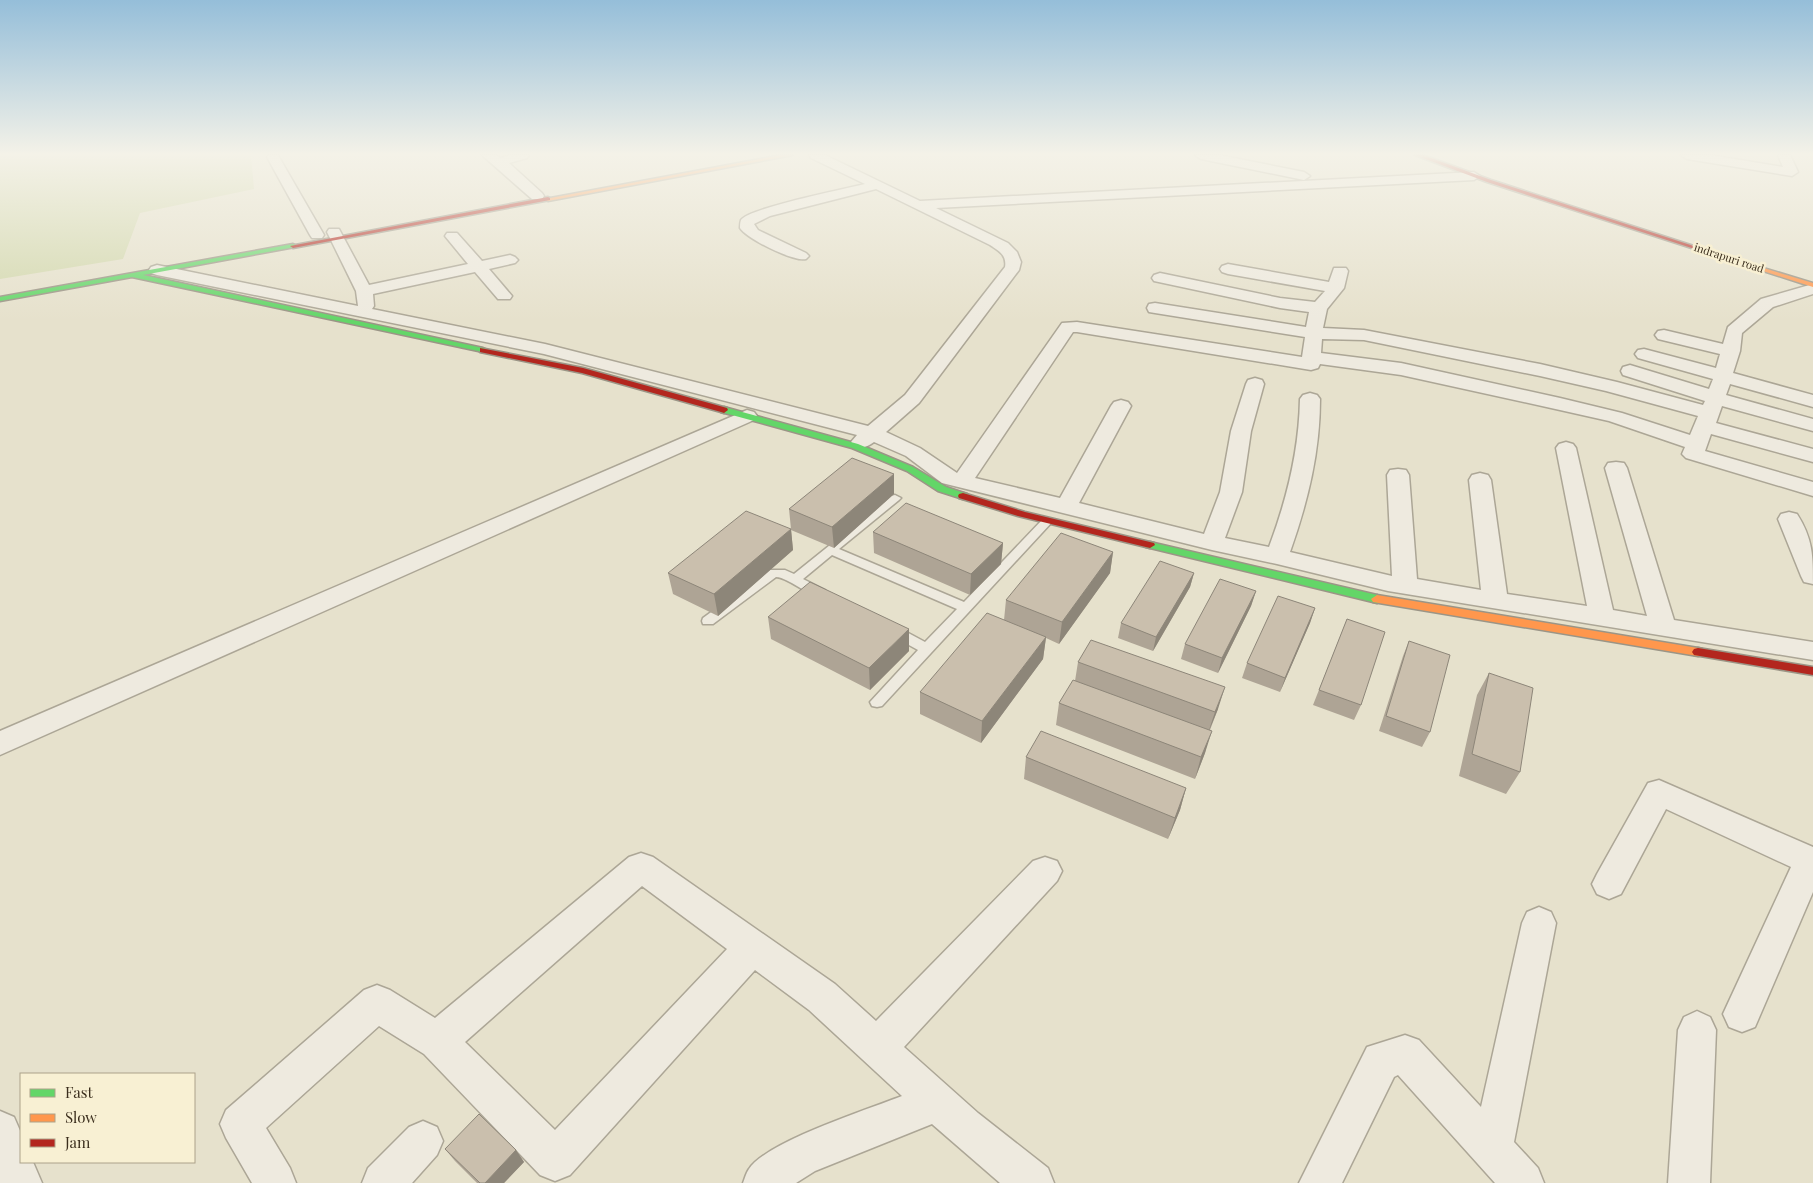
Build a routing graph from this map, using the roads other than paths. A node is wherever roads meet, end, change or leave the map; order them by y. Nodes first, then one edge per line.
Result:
1 (302, 210) edge
2 (461, 210) edge
3 (470, 210) edge
4 (776, 210) edge
5 (930, 210) edge
6 (1581, 210) edge
7 (1602, 210) edge
8 (335, 234) junction
9 (316, 235) junction
10 (452, 236) dead end
11 (801, 256) dead end
12 (510, 260) dead end
13 (478, 267) junction
14 (1228, 269) dead end
15 (157, 270) junction
16 (1340, 270) dead end
17 (131, 274) junction
18 (1813, 277) edge
19 (1160, 278) dead end
20 (1813, 284) edge
21 (1336, 288) junction
22 (1813, 289) edge
23 (364, 291) junction
24 (0, 293) edge
25 (504, 296) dead end
26 (0, 299) edge
27 (1155, 308) dead end
28 (1319, 308) junction
29 (368, 320) junction
30 (1314, 333) junction
31 (1664, 335) dead end
32 (1730, 351) junction
33 (1644, 354) dead end
34 (1311, 357) junction
35 (1630, 371) dead end
36 (1723, 376) junction
37 (1255, 384) dead end
38 (1310, 399) dead end
39 (1813, 401) edge
40 (1121, 406) dead end
41 (747, 416) junction
42 (1707, 420) junction
43 (1813, 424) edge
44 (872, 432) junction
45 (855, 446) junction
46 (1566, 448) dead end
47 (1813, 456) edge
48 (1616, 468) dead end
49 (1398, 475) dead end
50 (1480, 480) dead end
51 (962, 481) junction
52 (1813, 489) edge
53 (895, 498) dead end
54 (1066, 507) junction
55 (1789, 519) dead end
56 (1047, 521) junction
57 (1212, 544) junction
58 (831, 550) junction
59 (1277, 556) junction
60 (1813, 576) edge
61 (795, 579) junction
62 (1405, 586) junction
63 (830, 598) edge
64 (1495, 600) junction
65 (966, 608) junction
66 (1602, 617) junction
67 (708, 621) dead end
68 (883, 626) edge
69 (1663, 627) junction
70 (927, 649) junction
71 (1813, 650) edge
72 (1813, 671) edge
73 (877, 702) dead end
74 (0, 744) edge
75 (1812, 862) edge
76 (1045, 871) dead end
77 (1609, 884) dead end
78 (1539, 923) dead end
79 (754, 947) junction
80 (1742, 1014) dead end
81 (1697, 1030) dead end
82 (437, 1041) junction
83 (878, 1047) junction
84 (938, 1102) junction
85 (0, 1131) edge
86 (423, 1141) dead end
87 (1492, 1149) junction
88 (269, 1181) edge
89 (21, 1183) edge
90 (383, 1183) edge
91 (764, 1183) edge
92 (1033, 1183) edge
93 (1320, 1183) edge
94 (1523, 1183) edge
95 (1689, 1183) edge

1 - 9 street
2 - 8 street
3 - 8 street
4 - 11 street
5 - 44 street
6 - 20 street, indrapuri road
7 - 18 street, indrapuri road
8 - 9 street
8 - 15 street
8 - 23 street
9 - 24 street
10 - 13 street
12 - 13 street
13 - 23 street
13 - 25 street
14 - 21 street
15 - 17 street
15 - 29 street
16 - 21 street
17 - 26 street
17 - 29 street
19 - 28 street
21 - 28 street
22 - 32 street
23 - 29 street
27 - 30 street
28 - 30 street
29 - 41 street
29 - 44 street
30 - 34 street
30 - 42 street
31 - 32 street
32 - 36 street
33 - 36 street
34 - 42 street
34 - 51 street
35 - 42 street
36 - 39 street
36 - 42 street
37 - 57 street
38 - 59 street
40 - 54 street
41 - 45 street
41 - 74 street
42 - 43 street
42 - 47 street
42 - 52 street
44 - 45 street
44 - 51 street
45 - 56 street
46 - 66 street
48 - 69 street
49 - 62 street
50 - 64 street
51 - 54 street
53 - 58 lane
54 - 57 street
55 - 60 street
56 - 65 lane
56 - 72 street
57 - 59 street
58 - 61 lane
58 - 65 lane
59 - 62 street
61 - 63 lane
61 - 67 lane
62 - 64 street
64 - 66 street
65 - 70 lane
66 - 69 street
68 - 70 lane
69 - 71 street
70 - 73 lane
75 - 77 street
75 - 80 street
76 - 83 street
78 - 87 street
79 - 82 street
79 - 82 street
79 - 83 street
81 - 95 street
82 - 88 street
83 - 84 street
84 - 91 street
84 - 92 street
85 - 89 street
86 - 90 street
87 - 93 street
87 - 94 street

